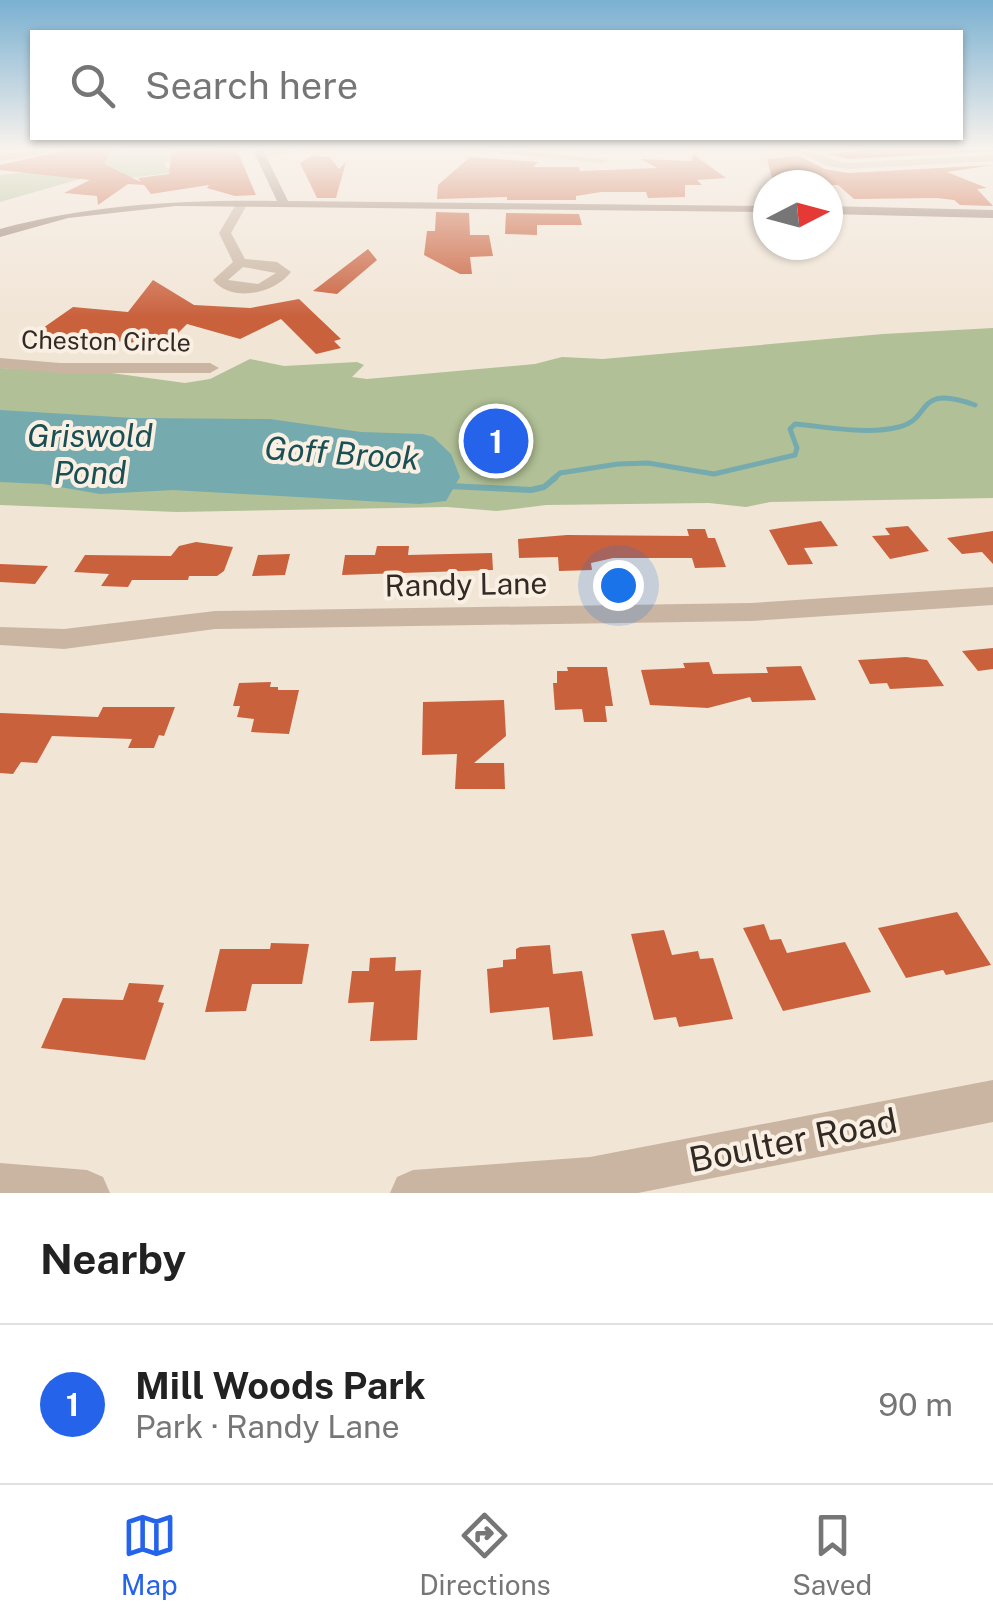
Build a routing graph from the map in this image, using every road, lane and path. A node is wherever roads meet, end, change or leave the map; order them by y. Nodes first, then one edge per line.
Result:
1 (162, 206) edge
2 (241, 206) edge
3 (446, 206) edge
4 (753, 209) edge
5 (843, 210) edge
6 (993, 214) edge
7 (0, 232) edge
8 (240, 263) dead end
9 (0, 363) edge
10 (210, 368) dead end
11 (993, 596) edge
12 (0, 636) edge
13 (993, 1101) edge
14 (0, 1186) edge
15 (88, 1193) edge
16 (413, 1193) edge

1 - 7 street
2 - 8 street
3 - 4 street
5 - 6 street
9 - 10 street, Cheston Circle
11 - 12 street, Randy Lane
13 - 16 street, Boulter Road
14 - 15 street

